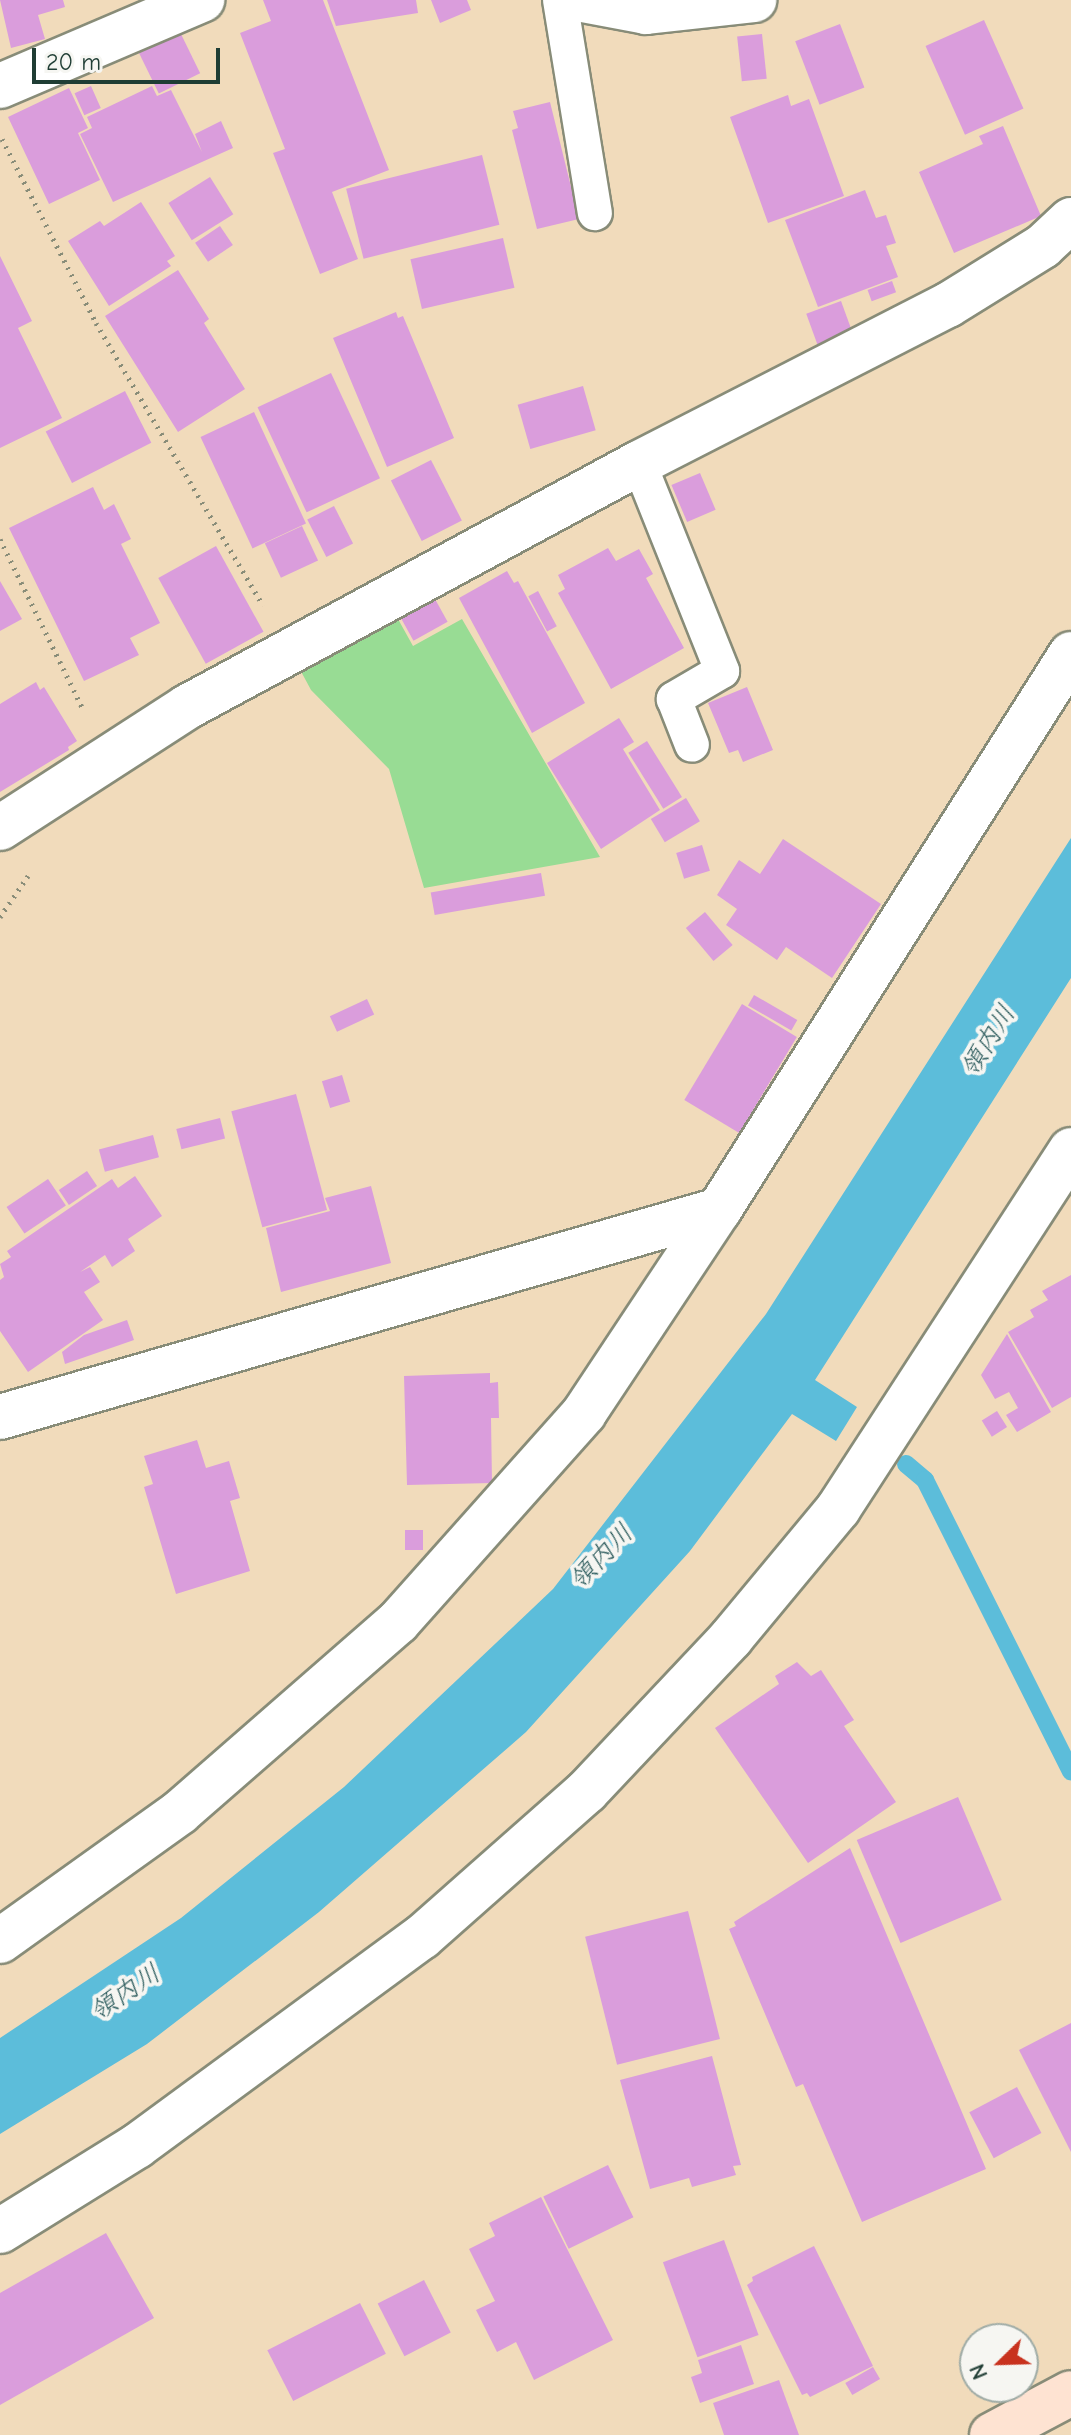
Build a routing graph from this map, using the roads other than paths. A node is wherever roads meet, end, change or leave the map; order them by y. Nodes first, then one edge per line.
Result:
1 (202, 0) edge
2 (560, 0) edge
3 (582, 0) edge
4 (754, 0) edge
5 (645, 6) edge
6 (0, 86) edge
7 (595, 213) dead end
8 (1071, 220) edge
9 (639, 463) junction
10 (1071, 654) edge
11 (692, 745) dead end
12 (0, 828) edge
13 (1071, 1150) edge
14 (719, 1210) junction
15 (0, 1417) edge
16 (0, 1941) edge
17 (0, 2231) edge
18 (1071, 2393) edge
19 (992, 2435) edge

1 - 6 street
2 - 7 lane
3 - 5 street
4 - 5 street
8 - 9 street
9 - 11 lane
9 - 12 street
10 - 14 street
13 - 17 street
14 - 15 street
14 - 16 street
18 - 19 main road

